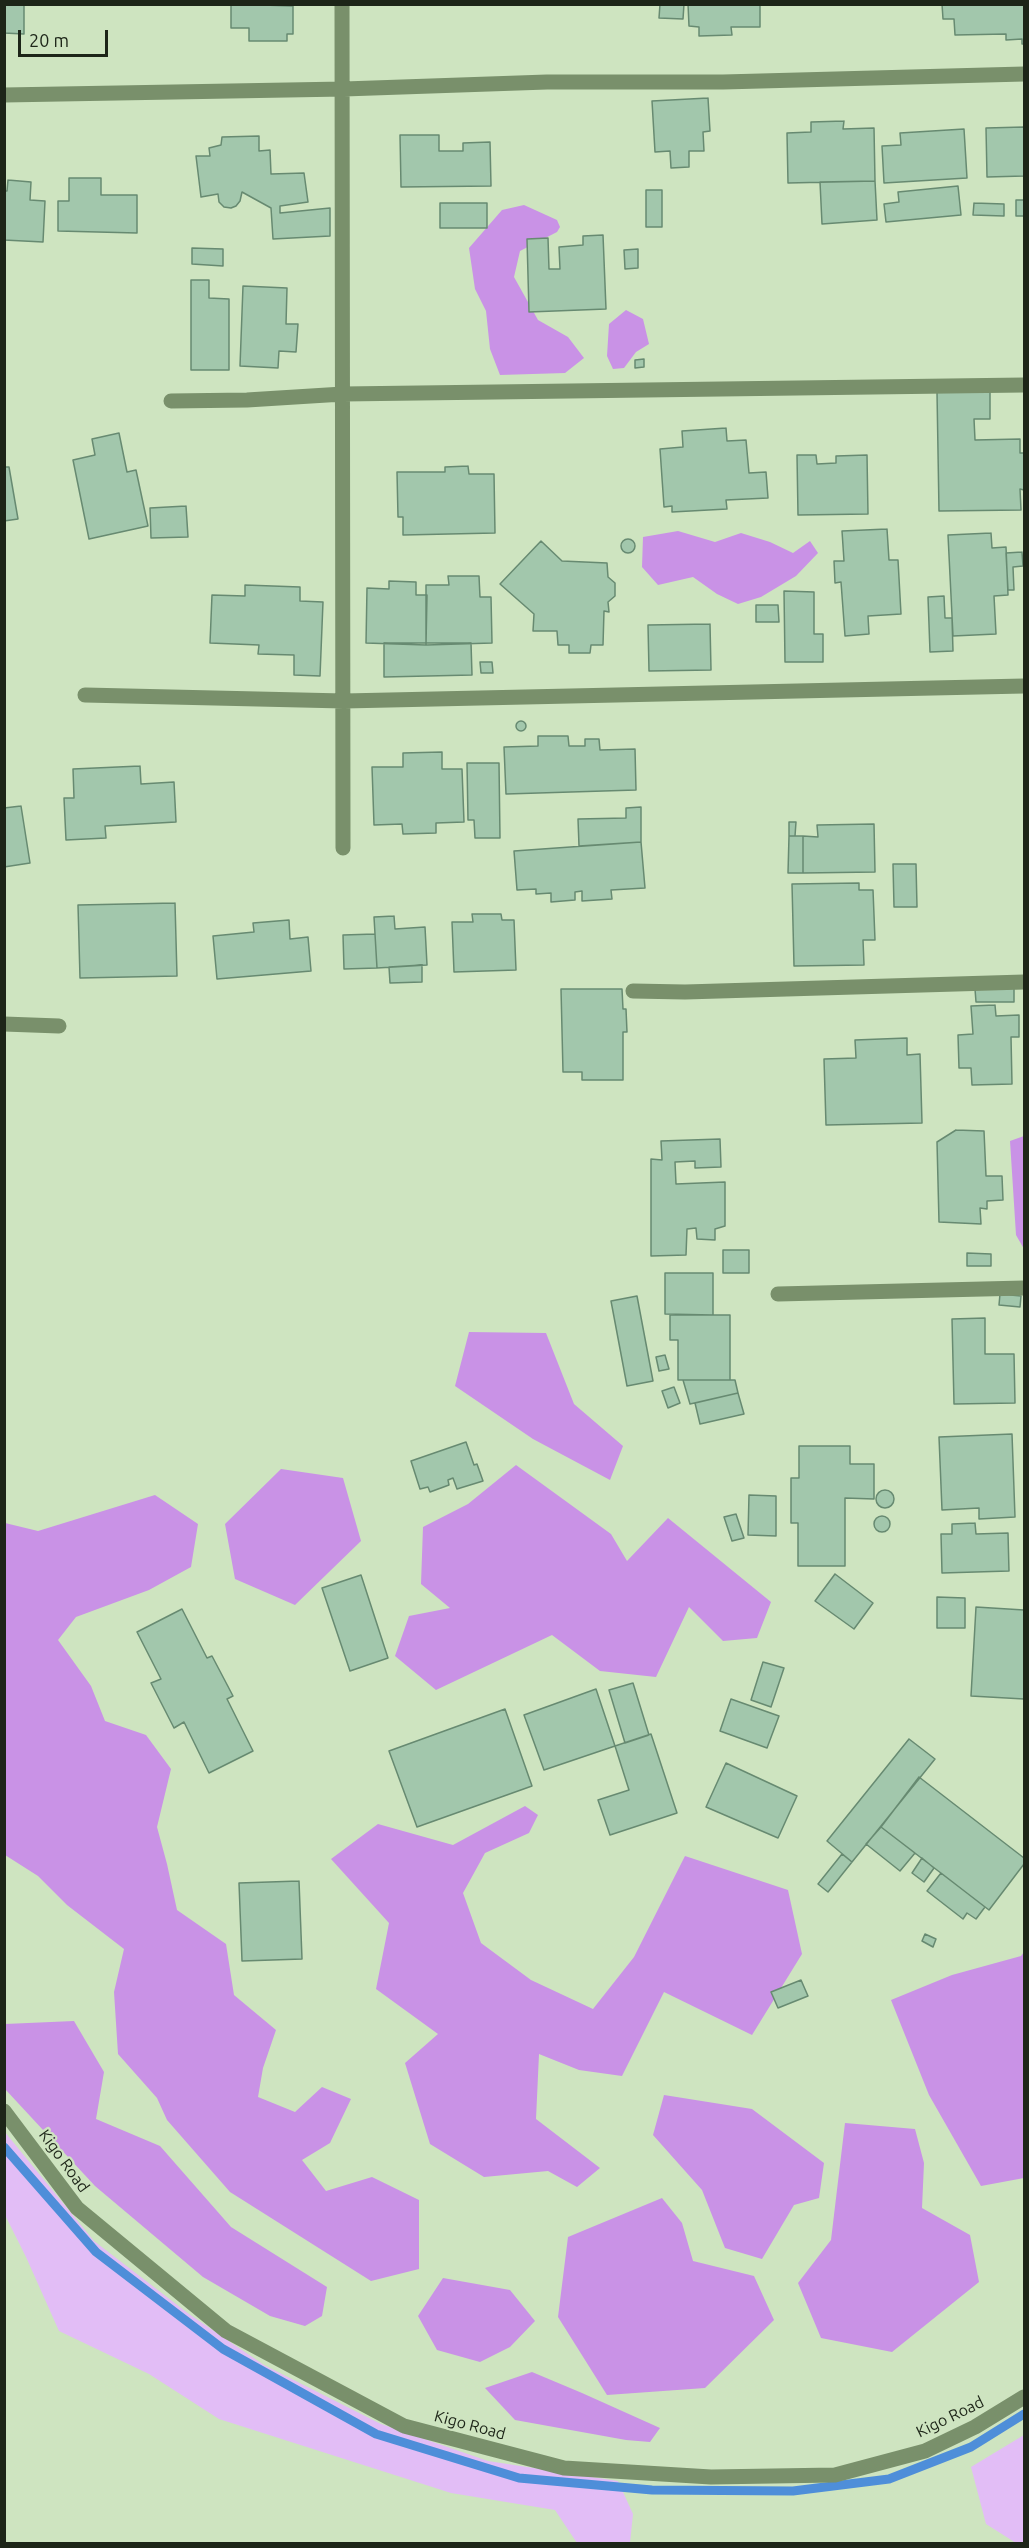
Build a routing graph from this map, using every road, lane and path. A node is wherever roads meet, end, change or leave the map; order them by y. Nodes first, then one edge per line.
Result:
1 (342, 4) edge
2 (1024, 74) edge
3 (344, 89) junction
4 (4, 95) edge
5 (1024, 385) edge
6 (344, 394) junction
7 (171, 401) dead end
8 (1024, 686) edge
9 (85, 695) dead end
10 (344, 701) junction
11 (343, 848) dead end
12 (1024, 982) edge
13 (633, 991) dead end
14 (4, 1024) edge
15 (59, 1026) dead end
16 (1024, 1288) edge
17 (778, 1294) dead end
18 (4, 2111) edge
19 (1024, 2397) edge

1 - 3 street
2 - 3 street
3 - 4 street
3 - 6 street
5 - 6 street
6 - 7 street
6 - 10 street
8 - 10 street
9 - 10 street
10 - 11 street
12 - 13 street
14 - 15 street
16 - 17 street
18 - 19 street, Kigo Road

